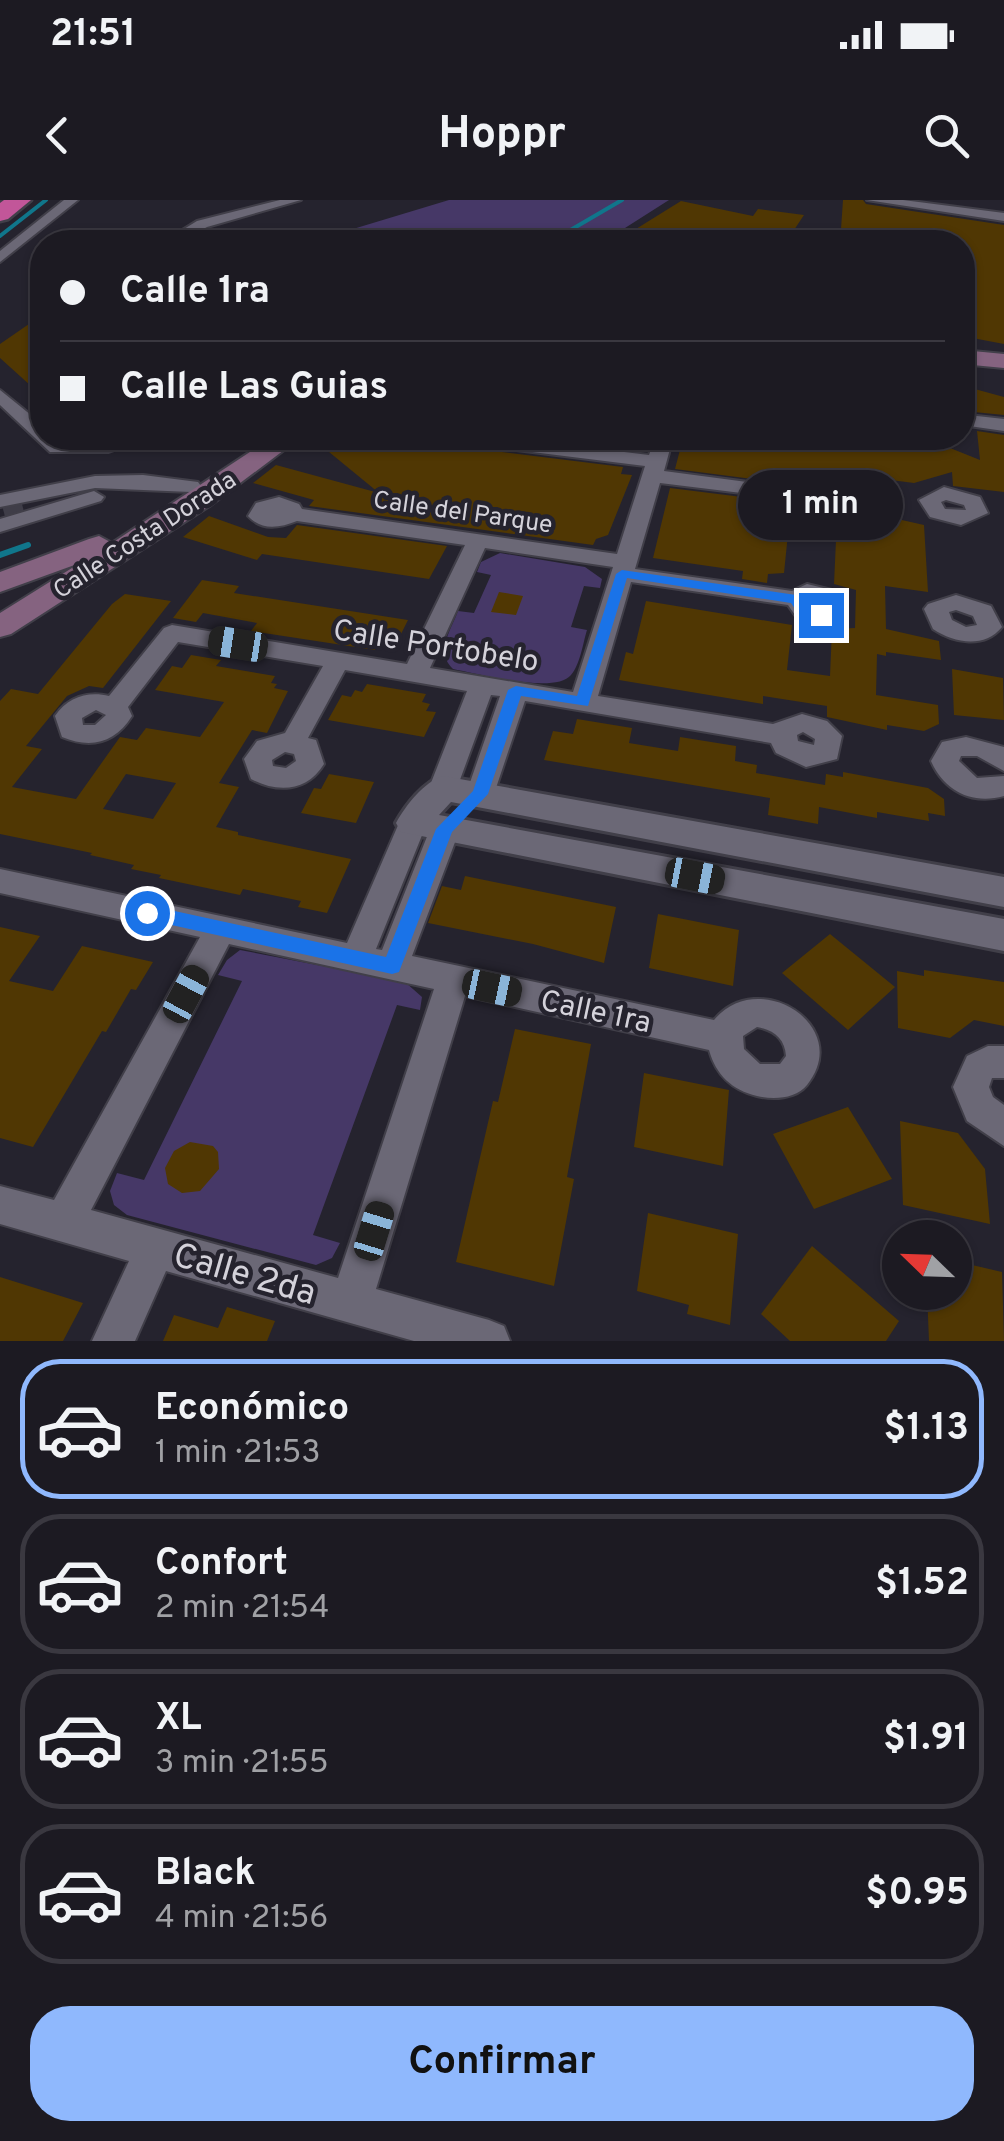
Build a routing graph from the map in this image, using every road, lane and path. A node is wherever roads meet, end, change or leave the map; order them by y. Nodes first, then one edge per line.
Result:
1 (19, 200) edge
2 (60, 200) edge
3 (72, 200) edge
4 (294, 200) edge
5 (873, 200) edge
6 (0, 214) edge
7 (1004, 217) edge
8 (35, 230) edge
9 (191, 230) edge
10 (30, 234) edge
11 (0, 247) edge
12 (0, 258) edge
13 (975, 358) edge
14 (1004, 361) edge
15 (975, 371) edge
16 (1004, 374) edge
17 (0, 396) edge
18 (975, 422) edge
19 (30, 423) edge
20 (1004, 425) edge
21 (246, 450) edge
22 (270, 450) edge
23 (553, 450) edge
24 (660, 450) edge
25 (654, 469) junction
26 (180, 494) junction
27 (804, 495) dead end
28 (980, 509) dead end
29 (5, 510) edge
30 (1004, 512) edge
31 (292, 514) dead end
32 (478, 541) junction
33 (624, 568) junction
34 (0, 584) edge
35 (796, 599) dead end
36 (0, 627) edge
37 (338, 661) junction
38 (415, 674) junction
39 (482, 685) junction
40 (516, 690) junction
41 (583, 702) junction
42 (115, 706) dead end
43 (781, 735) dead end
44 (293, 742) dead end
45 (1004, 761) edge
46 (1004, 786) edge
47 (442, 788) junction
48 (480, 794) junction
49 (429, 826) junction
50 (840, 862) junction
51 (0, 881) edge
52 (1004, 892) edge
53 (838, 903) junction
54 (221, 929) junction
55 (1004, 935) edge
56 (356, 958) junction
57 (392, 966) junction
58 (454, 980) junction
59 (724, 1038) dead end
60 (1004, 1062) edge
61 (1004, 1128) edge
62 (0, 1205) edge
63 (63, 1222) junction
64 (156, 1248) junction
65 (351, 1302) junction
66 (113, 1341) edge
67 (489, 1341) edge

1 - 6 highway
2 - 11 street
3 - 8 street
4 - 9 street
5 - 7 street
10 - 12 street
13 - 14 main road
15 - 16 main road
17 - 19 street
18 - 20 street
21 - 26 main road, Calle Costa Dorada
22 - 36 main road, Calle Costa Dorada
23 - 25 street
24 - 25 street
25 - 27 street
25 - 33 street
26 - 29 street
26 - 29 street
26 - 34 main road, Calle Costa Dorada
28 - 30 street
31 - 32 street, Calle del Parque
32 - 33 street, Calle del Parque
32 - 38 street
33 - 35 street, Calle del Parque
33 - 41 street
37 - 38 street, Calle Portobelo
37 - 42 street, Calle Portobelo
37 - 44 street
38 - 39 street, Calle Portobelo
39 - 40 street, Calle Portobelo
39 - 47 street
40 - 41 street, Calle Portobelo
40 - 48 street
41 - 43 street, Calle Portobelo
45 - 46 street
47 - 48 street
47 - 49 street
48 - 49 street
48 - 50 street
49 - 53 street
49 - 56 street
49 - 57 street
50 - 52 street
50 - 53 street
51 - 54 street, Calle 1ra
53 - 55 street
54 - 56 street, Calle 1ra
54 - 63 street
56 - 57 street, Calle 1ra
57 - 58 street, Calle 1ra
58 - 59 street, Calle 1ra
58 - 65 street
60 - 61 street
62 - 63 street, Calle 2da
63 - 64 street, Calle 2da
64 - 65 street, Calle 2da
64 - 66 street
65 - 67 street, Calle 2da

